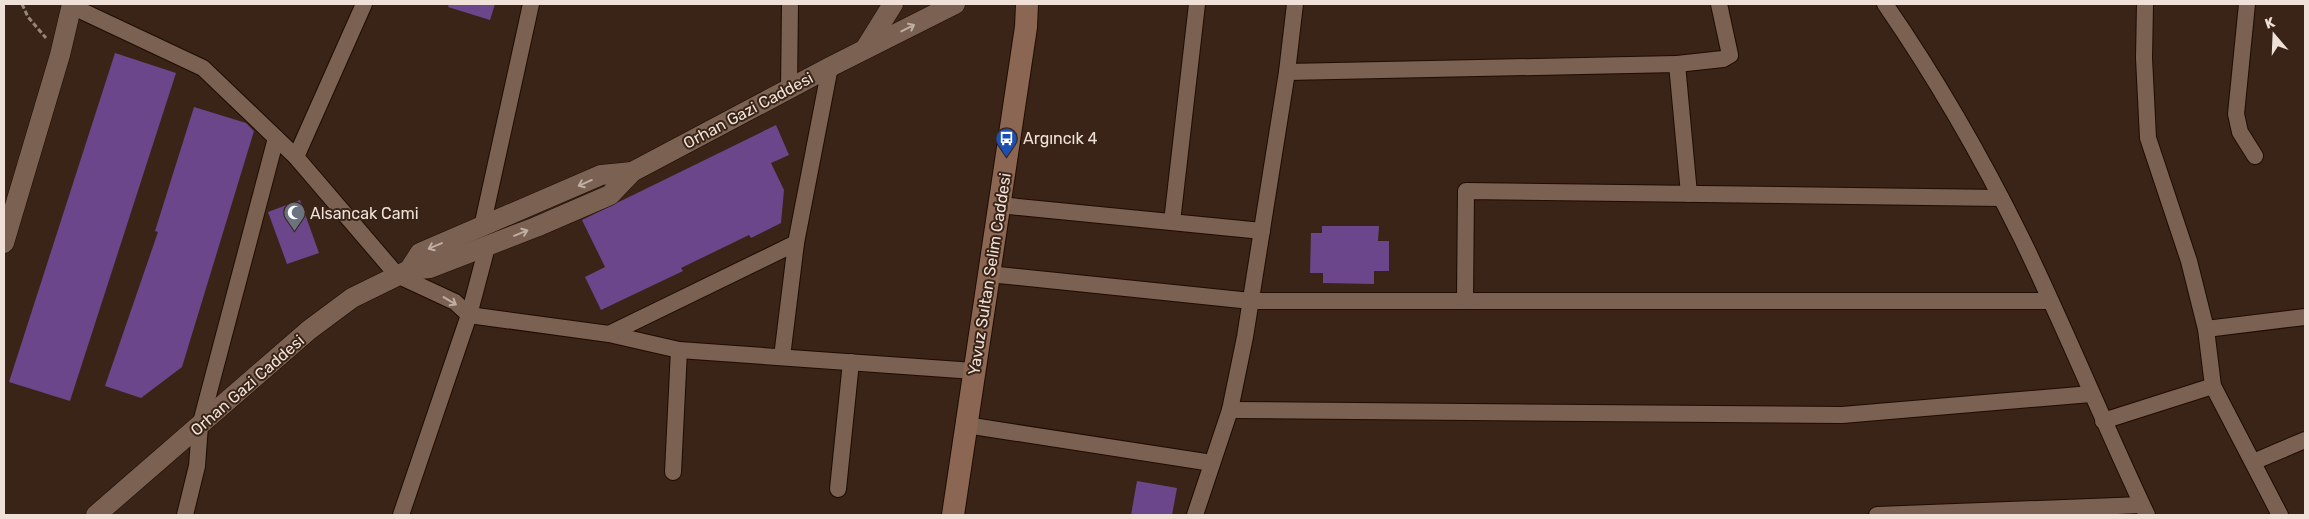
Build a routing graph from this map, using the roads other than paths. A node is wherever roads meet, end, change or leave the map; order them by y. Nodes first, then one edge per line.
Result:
1 (73, 4) edge
2 (364, 4) edge
3 (531, 4) edge
4 (790, 4) edge
5 (892, 4) edge
6 (955, 4) edge
7 (1027, 4) edge
8 (1197, 4) edge
9 (1295, 4) edge
10 (1719, 4) edge
11 (1885, 4) edge
12 (2145, 4) edge
13 (2247, 4) edge
14 (865, 50) junction
15 (1677, 64) junction
16 (830, 67) junction
17 (1287, 72) junction
18 (789, 88) junction
19 (276, 138) junction
20 (2255, 156) dead end
21 (296, 157) junction
22 (632, 172) junction
23 (1689, 194) junction
24 (2001, 198) junction
25 (999, 205) junction
26 (1172, 222) junction
27 (482, 227) junction
28 (1262, 231) junction
29 (4, 243) edge
30 (796, 243) junction
31 (487, 247) junction
32 (403, 272) junction
33 (989, 274) junction
34 (1252, 301) junction
35 (1465, 301) junction
36 (2050, 301) junction
37 (469, 315) junction
38 (2305, 316) edge
39 (2206, 329) junction
40 (609, 334) junction
41 (679, 350) junction
42 (782, 357) junction
43 (851, 362) junction
44 (974, 371) junction
45 (2213, 386) junction
46 (2090, 394) junction
47 (1230, 410) junction
48 (2103, 421) junction
49 (966, 425) junction
50 (200, 426) junction
51 (2305, 440) edge
52 (2253, 462) junction
53 (1212, 463) junction
54 (673, 472) dead end
55 (838, 489) dead end
56 (2144, 510) edge
57 (96, 515) edge
58 (185, 515) edge
59 (402, 515) edge
60 (953, 515) edge
61 (1195, 515) edge
62 (1877, 515) edge
63 (2280, 515) edge

1 - 19 street
1 - 29 street
2 - 21 street
3 - 27 street
4 - 18 street
5 - 14 street
14 -> 6 street, Orhan Gazi Caddesi
7 - 25 main road, Yavuz Sultan Selim Caddesi
8 - 26 street
9 - 17 street
10 - 15 street
11 - 24 street
12 - 39 street
13 - 20 street
14 - 16 street, Orhan Gazi Caddesi
15 - 17 street
15 - 23 street
16 - 18 street, Orhan Gazi Caddesi
16 - 30 street
17 - 28 street
18 - 22 street, Orhan Gazi Caddesi
19 - 21 street
19 - 50 street
21 - 32 street
22 -> 27 street, Orhan Gazi Caddesi
31 -> 22 street, Orhan Gazi Caddesi
23 - 24 street
23 - 35 street
24 - 36 street
25 - 26 street
25 - 33 main road, Yavuz Sultan Selim Caddesi
26 - 28 street
27 -> 32 street, Orhan Gazi Caddesi
28 - 34 street
30 - 40 street
30 - 42 street
31 - 32 street, Orhan Gazi Caddesi
31 - 37 street
32 -> 37 street
32 - 50 street, Orhan Gazi Caddesi
33 - 34 street
33 - 44 main road, Yavuz Sultan Selim Caddesi
34 - 35 street
34 - 47 street
35 - 36 street
36 - 46 street
37 - 40 street
37 - 59 street
38 - 39 street
39 - 45 street
40 - 41 street
41 - 42 street
41 - 54 street
42 - 43 street
43 - 44 street
43 - 55 street
44 - 49 main road, Yavuz Sultan Selim Caddesi
45 - 48 street
45 - 52 street
46 - 47 street
46 - 48 street
47 - 53 street
48 - 56 street
49 - 53 street
49 - 60 main road, Yavuz Sultan Selim Caddesi
50 - 57 street, Orhan Gazi Caddesi
50 - 58 street
51 - 52 street
52 - 63 street
53 - 61 street
56 - 62 street

